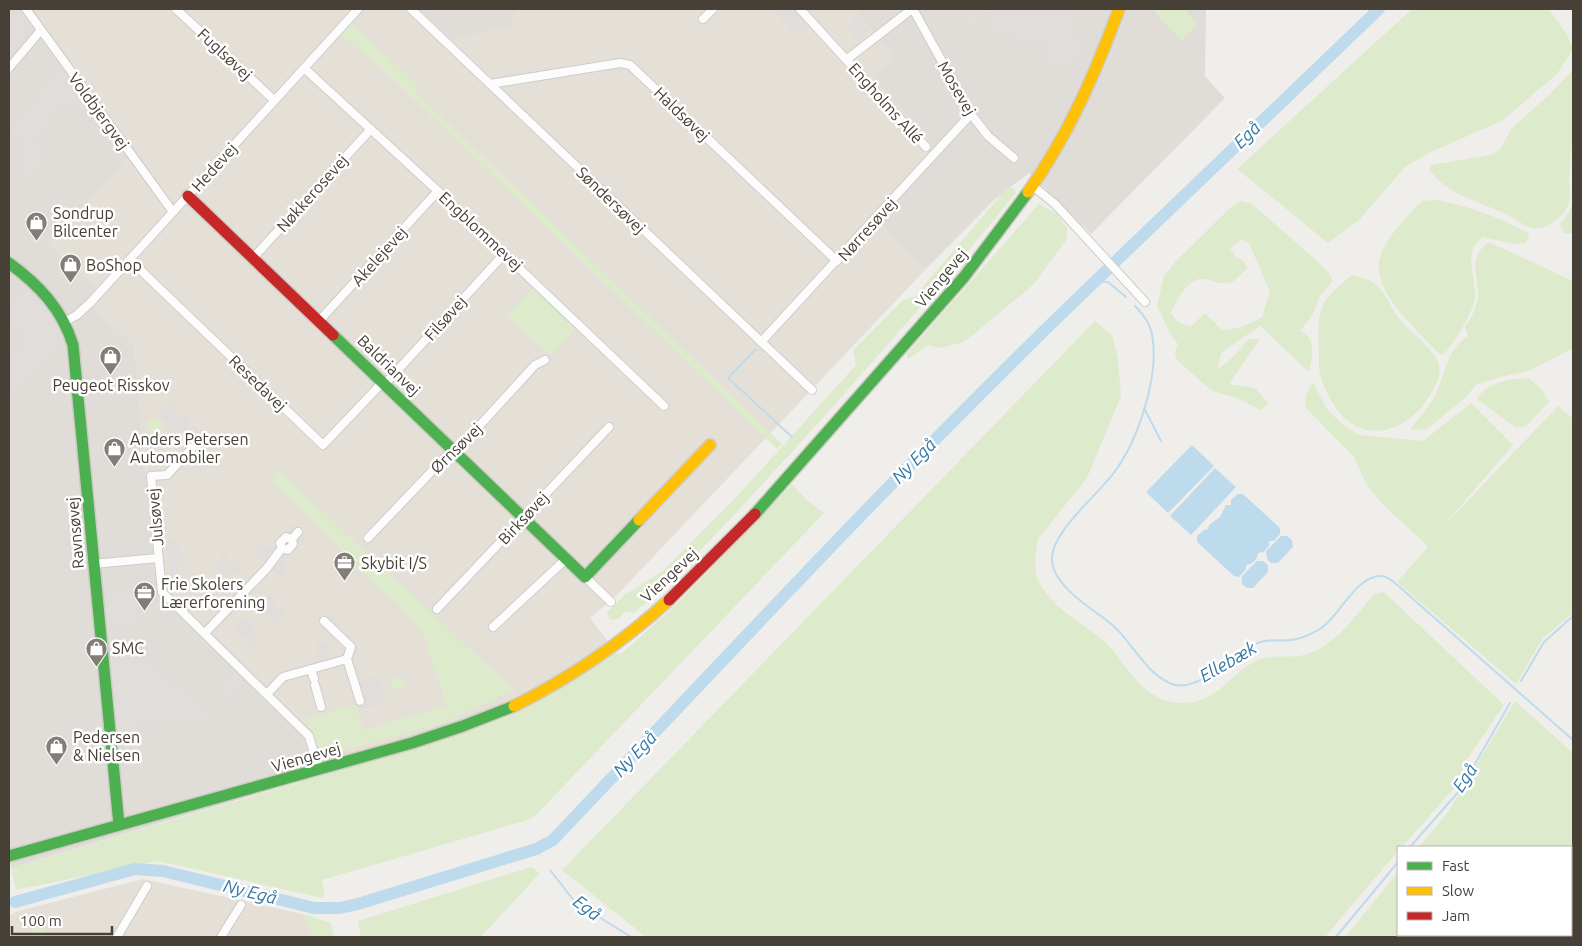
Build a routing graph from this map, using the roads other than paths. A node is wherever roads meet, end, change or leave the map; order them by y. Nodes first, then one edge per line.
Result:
1 (26, 9) edge
2 (176, 9) edge
3 (358, 9) edge
4 (411, 9) edge
5 (713, 9) edge
6 (800, 9) edge
7 (912, 9) edge
8 (1119, 9) edge
9 (703, 19) dead end
10 (41, 30) junction
11 (846, 60) junction
12 (9, 68) edge
13 (304, 68) junction
14 (490, 84) junction
15 (274, 100) junction
16 (971, 114) junction
17 (371, 129) junction
18 (926, 147) dead end
19 (1014, 158) dead end
20 (1034, 187) junction
21 (438, 190) junction
22 (188, 196) junction
23 (173, 212) junction
24 (504, 253) junction
25 (253, 258) junction
26 (130, 260) junction
27 (837, 261) junction
28 (9, 264) edge
29 (1145, 302) dead end
30 (319, 321) junction
31 (66, 322) junction
32 (761, 342) junction
33 (545, 360) dead end
34 (384, 383) junction
35 (812, 390) dead end
36 (656, 398) junction
37 (649, 405) dead end
38 (664, 406) dead end
39 (609, 427) dead end
40 (196, 440) dead end
41 (710, 445) dead end
42 (453, 449) junction
43 (524, 517) junction
44 (298, 532) dead end
45 (368, 538) dead end
46 (158, 558) junction
47 (566, 559) junction
48 (93, 564) junction
49 (585, 577) junction
50 (612, 602) dead end
51 (437, 609) dead end
52 (324, 621) dead end
53 (493, 627) dead end
54 (205, 634) junction
55 (347, 659) junction
56 (311, 669) junction
57 (267, 694) junction
58 (360, 701) dead end
59 (321, 706) dead end
60 (319, 770) junction
61 (119, 826) junction
62 (9, 856) edge
63 (147, 886) dead end
64 (241, 905) dead end
65 (117, 937) edge
66 (221, 937) edge

1 - 10 street, Voldbjergvej
2 - 15 street, Fuglsøvej
3 - 13 street, Hedevej
4 - 14 street, Søndersøvej
5 - 9 street
6 - 11 street, Engholms Allé
7 - 11 street, Engholms Allé
7 - 16 street, Mosevej
8 - 20 street, Viengevej
10 - 12 street
10 - 23 street, Voldbjergvej
11 - 18 street, Engholms Allé
13 - 15 street, Hedevej
13 - 17 street, Engblommevej
14 - 27 street, Haldsøvej
14 - 32 street, Søndersøvej
15 - 22 street, Hedevej
16 - 19 street, Mosevej
16 - 27 street, Nørresøvej
17 - 21 street, Engblommevej
17 - 25 street, Nøkkerosevej
20 - 29 street
20 - 60 street, Viengevej
21 - 24 street, Engblommevej
21 - 30 street, Akelejevej
22 - 23 street, Hedevej
22 - 25 street, Baldrianvej
23 - 26 street, Hedevej
24 - 34 street, Filsøvej
24 - 36 street, Engblommevej
25 - 30 street, Baldrianvej
26 - 31 street, Hedevej
26 - 34 street, Resedavej
27 - 32 street, Nørresøvej
28 - 31 street, Ravnsøvej
30 - 34 street, Baldrianvej
31 - 48 street, Ravnsøvej
32 - 35 street, Søndersøvej
33 - 42 street, Ørnsøvej
34 - 42 street, Baldrianvej
36 - 37 street
36 - 38 street, Engblommevej
39 - 43 street, Birksøvej
40 - 46 street, Julsøvej
41 - 49 street
42 - 43 street, Baldrianvej
42 - 45 street, Ørnsøvej
43 - 47 street, Baldrianvej
43 - 51 street, Birksøvej
44 - 54 street
46 - 48 street, Julsøvej
46 - 54 street, Julsøvej
47 - 49 street, Baldrianvej
47 - 53 street
48 - 61 street, Ravnsøvej
49 - 50 street, Baldrianvej
52 - 55 street
54 - 57 street, Julsøvej
55 - 56 street
55 - 58 street
56 - 57 street
56 - 59 street
57 - 60 street, Julsøvej
60 - 61 street, Viengevej
61 - 62 street, Viengevej
63 - 65 street
64 - 66 street

